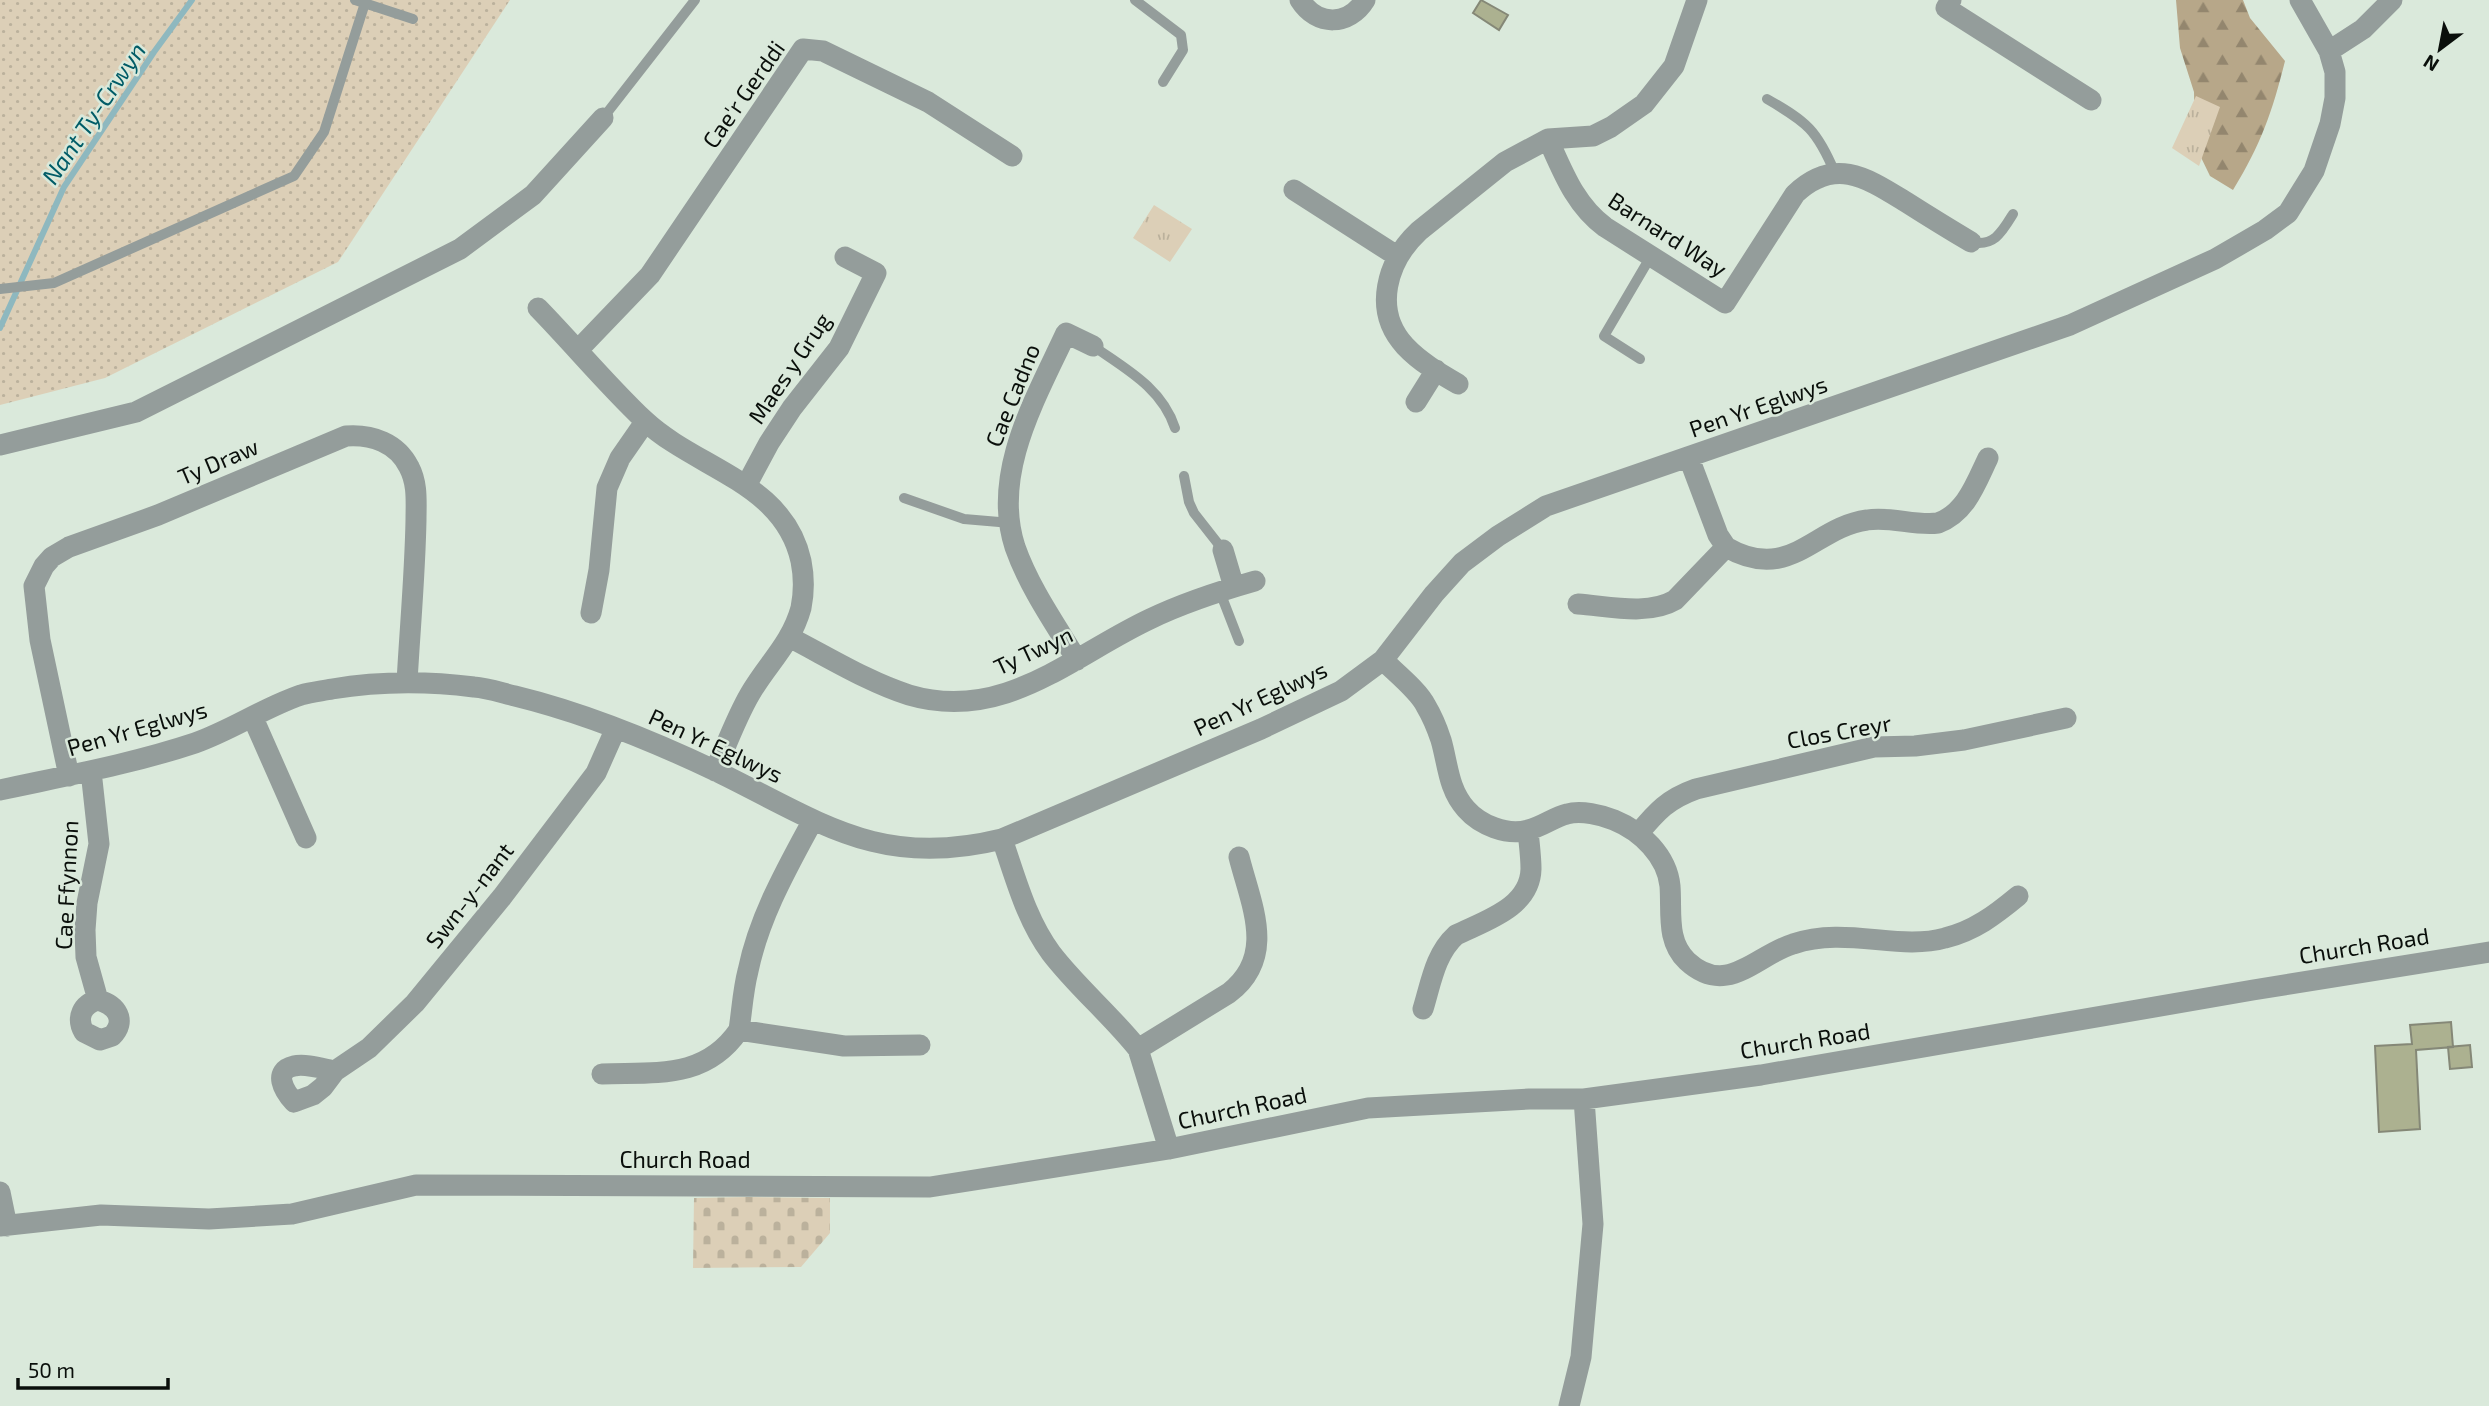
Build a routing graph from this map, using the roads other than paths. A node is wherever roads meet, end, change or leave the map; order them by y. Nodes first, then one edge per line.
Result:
1 (695, 0) edge
2 (1135, 0) edge
3 (1300, 0) edge
4 (1365, 0) edge
5 (1697, 0) edge
6 (2300, 0) edge
7 (2392, 0) edge
8 (360, 1) edge
9 (1944, 3) edge
10 (413, 19) dead end
11 (2329, 51) junction
12 (1163, 82) dead end
13 (1767, 99) dead end
14 (2091, 100) dead end
15 (603, 118) joint
16 (1548, 139) junction
17 (1012, 156) dead end
18 (1835, 173) junction
19 (1294, 190) dead end
20 (2013, 214) dead end
21 (1970, 242) joint
22 (1651, 256) junction
23 (845, 257) dead end
24 (1397, 257) junction
25 (0, 289) edge
26 (538, 308) dead end
27 (1093, 346) joint
28 (578, 350) junction
29 (1640, 359) dead end
30 (1436, 370) junction
31 (1458, 384) dead end
32 (1416, 402) dead end
33 (645, 422) junction
34 (1175, 428) dead end
35 (0, 445) edge
36 (1689, 458) junction
37 (1988, 458) dead end
38 (1184, 476) dead end
39 (746, 486) junction
40 (904, 498) dead end
41 (1011, 523) junction
42 (1726, 547) junction
43 (1223, 550) joint
44 (1255, 581) dead end
45 (1227, 590) junction
46 (1578, 604) dead end
47 (591, 613) dead end
48 (789, 638) junction
49 (1239, 641) dead end
50 (1077, 660) junction
51 (1383, 660) junction
52 (407, 682) junction
53 (253, 718) junction
54 (2066, 718) dead end
55 (616, 727) junction
56 (91, 771) junction
57 (715, 771) junction
58 (69, 776) junction
59 (0, 790) edge
60 (813, 820) junction
61 (1528, 830) junction
62 (1638, 834) junction
63 (306, 838) dead end
64 (1002, 839) junction
65 (1239, 857) dead end
66 (2018, 896) dead end
67 (2489, 952) edge
68 (98, 1000) dead end
69 (1423, 1009) dead end
70 (739, 1030) junction
71 (920, 1045) dead end
72 (1138, 1049) junction
73 (335, 1071) dead end
74 (602, 1074) dead end
75 (1584, 1099) junction
76 (1169, 1149) junction
77 (0, 1192) edge
78 (4, 1226) edge
79 (1569, 1406) edge

1 - 15 lane
2 - 12 lane
3 - 4 street
5 - 16 street
6 - 11 street, Pen Yr Eglwys
7 - 11 street
8 - 10 lane
8 - 25 lane
9 - 14 street
11 - 36 street, Pen Yr Eglwys
13 - 18 lane
15 - 35 street
16 - 22 street, Barnard Way
16 - 24 street
17 - 28 street, Cae'r Gerddi
18 - 21 street
18 - 22 street, Barnard Way
19 - 24 street
20 - 21 lane
22 - 29 lane
23 - 39 street, Maes y Grug
24 - 30 street
26 - 28 street
27 - 34 lane
27 - 41 street, Cae Cadno
28 - 33 street
30 - 31 street
30 - 32 street
33 - 39 street
33 - 47 street
36 - 42 street
36 - 51 street, Pen Yr Eglwys
37 - 42 street
38 - 43 lane
39 - 48 street
40 - 41 lane
41 - 50 street, Cae Cadno
42 - 46 street
43 - 45 street
44 - 45 street, Ty Twyn
45 - 49 lane
45 - 50 street, Ty Twyn
48 - 50 street, Ty Twyn
48 - 57 street
51 - 61 street
51 - 64 street, Pen Yr Eglwys
52 - 53 street, Pen Yr Eglwys
52 - 55 street, Pen Yr Eglwys
52 - 58 street, Ty Draw
53 - 56 street, Pen Yr Eglwys
53 - 63 street
54 - 62 street, Clos Creyr
55 - 57 street, Pen Yr Eglwys
55 - 73 street, Swn-y-nant
56 - 58 street, Pen Yr Eglwys
56 - 68 street, Cae Ffynnon
57 - 60 street, Pen Yr Eglwys
58 - 59 street, Pen Yr Eglwys
60 - 64 street, Pen Yr Eglwys
60 - 70 street
61 - 62 street
61 - 69 street
62 - 66 street
64 - 72 street
65 - 72 street
67 - 75 street, Church Road
70 - 71 street
70 - 74 street
72 - 76 street
75 - 76 street, Church Road
75 - 79 street
76 - 78 street, Church Road
77 - 78 street

